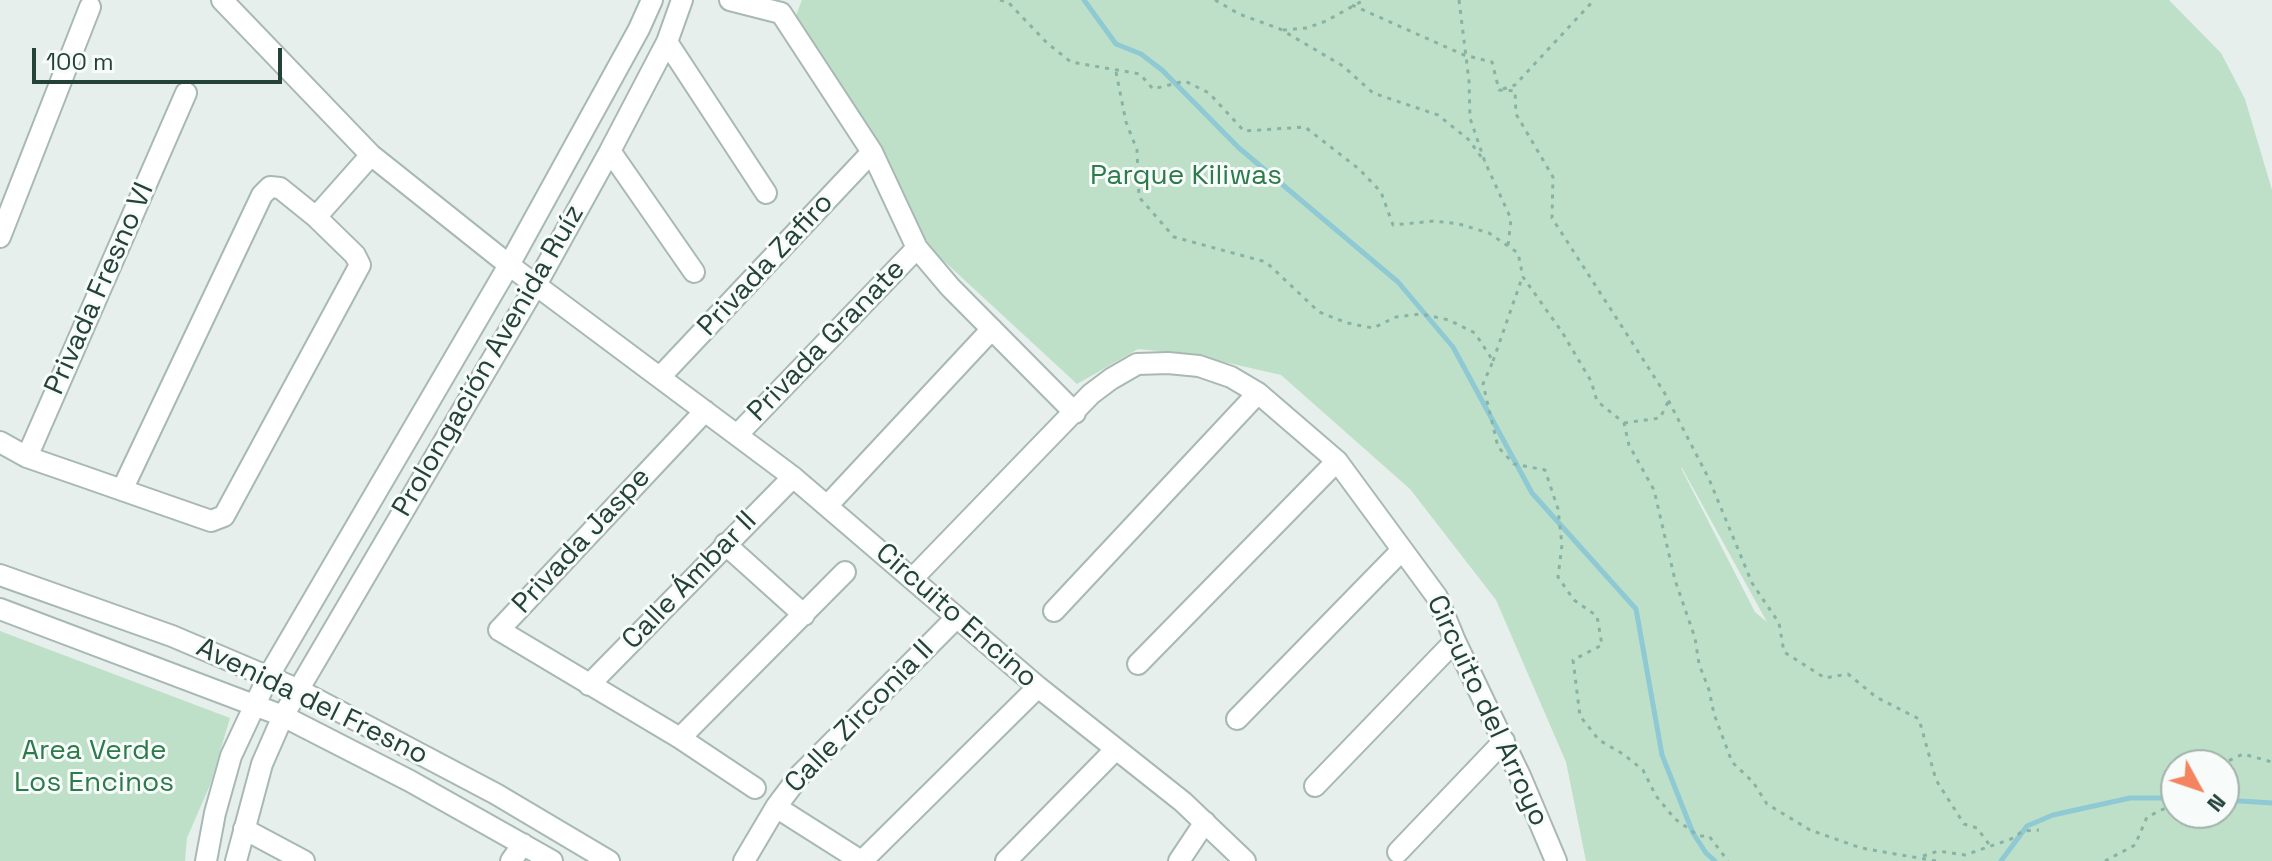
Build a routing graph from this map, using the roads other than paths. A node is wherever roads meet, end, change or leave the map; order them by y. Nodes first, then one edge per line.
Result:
1 (222, 0) edge
2 (652, 0) edge
3 (682, 0) edge
4 (730, 0) edge
5 (90, 7) dead end
6 (667, 42) junction
7 (186, 93) dead end
8 (610, 151) junction
9 (872, 152) junction
10 (371, 155) junction
11 (766, 193) dead end
12 (316, 217) junction
13 (0, 237) edge
14 (917, 248) junction
15 (509, 265) junction
16 (694, 272) dead end
17 (536, 285) junction
18 (992, 329) junction
19 (660, 377) junction
20 (1258, 393) junction
21 (705, 411) junction
22 (1075, 413) junction
23 (738, 434) junction
24 (0, 442) edge
25 (27, 457) junction
26 (1337, 461) junction
27 (793, 477) junction
28 (122, 490) junction
29 (827, 506) junction
30 (725, 544) junction
31 (1402, 550) junction
32 (845, 572) dead end
33 (0, 575) edge
34 (912, 579) junction
35 (0, 609) edge
36 (1054, 611) dead end
37 (804, 615) junction
38 (956, 618) junction
39 (1455, 641) junction
40 (1138, 664) dead end
41 (268, 677) junction
42 (589, 685) junction
43 (1038, 687) junction
44 (297, 689) junction
45 (255, 704) junction
46 (283, 716) junction
47 (1237, 719) dead end
48 (680, 738) junction
49 (1504, 741) junction
50 (1116, 749) junction
51 (1315, 786) dead end
52 (755, 788) dead end
53 (776, 807) junction
54 (1205, 822) junction
55 (244, 829) junction
56 (517, 852) edge
57 (1398, 852) dead end
58 (1548, 857) edge
59 (206, 861) edge
60 (236, 861) edge
61 (304, 861) edge
62 (552, 861) edge
63 (609, 861) edge
64 (744, 861) edge
65 (861, 861) edge
66 (1006, 861) edge
67 (1179, 861) edge
68 (1245, 861) edge

1 - 10 street, Circuito Encino
2 - 15 street, Prolongación Avenida Ruíz
3 - 6 street, Prolongación Avenida Ruíz
4 - 9 street
5 - 13 street
6 - 8 street, Prolongación Avenida Ruíz
6 - 11 street
7 - 25 street, Privada Fresno VI
8 - 16 street
8 - 17 street, Prolongación Avenida Ruíz
9 - 14 street
9 - 19 street, Privada Zafiro
10 - 12 street
10 - 15 street, Circuito Encino
12 - 28 street
12 - 28 street
14 - 18 street
14 - 23 street, Privada Granate
15 - 17 street, Circuito Encino
15 - 41 street, Prolongación Avenida Ruíz
17 - 19 street, Circuito Encino
17 - 44 street, Prolongación Avenida Ruíz
18 - 22 street
18 - 29 street
19 - 21 street, Circuito Encino
20 - 22 street, Circuito del Arroyo
20 - 26 street, Circuito del Arroyo
20 - 36 street
21 - 23 street, Circuito Encino
21 - 42 street, Privada Jaspe
22 - 34 street, Circuito del Arroyo
23 - 27 street, Circuito Encino
24 - 25 street
25 - 28 street
26 - 31 street, Circuito del Arroyo
26 - 40 street
27 - 29 street, Circuito Encino
27 - 30 street, Calle Ámbar II
29 - 34 street, Circuito Encino
30 - 37 street
30 - 42 street, Calle Ámbar II
31 - 39 street, Circuito del Arroyo
31 - 47 street
32 - 37 street
33 - 41 street, Avenida del Fresno
34 - 38 street, Circuito Encino
35 - 45 street, Avenida del Fresno
37 - 48 street
38 - 43 street, Circuito Encino
38 - 53 street, Calle Zirconia II
39 - 49 street, Circuito del Arroyo
39 - 51 street
41 - 44 street, Avenida del Fresno
41 - 45 street, Prolongación Avenida Ruíz
42 - 48 street
43 - 50 street, Circuito Encino
43 - 65 street
44 - 46 street, Prolongación Avenida Ruíz
44 - 63 street, Avenida del Fresno
45 - 46 street, Avenida del Fresno
45 - 59 street, Prolongación Avenida Ruíz
46 - 55 street, Prolongación Avenida Ruíz
46 - 56 street, Avenida del Fresno
48 - 52 street
49 - 57 street
49 - 58 street, Circuito del Arroyo
50 - 54 street, Circuito Encino
50 - 66 street
53 - 64 street, Calle Zirconia II
53 - 65 street
54 - 67 street
54 - 68 street, Circuito Encino
55 - 60 street, Prolongación Avenida Ruíz
55 - 61 street
56 - 62 street, Avenida del Fresno

